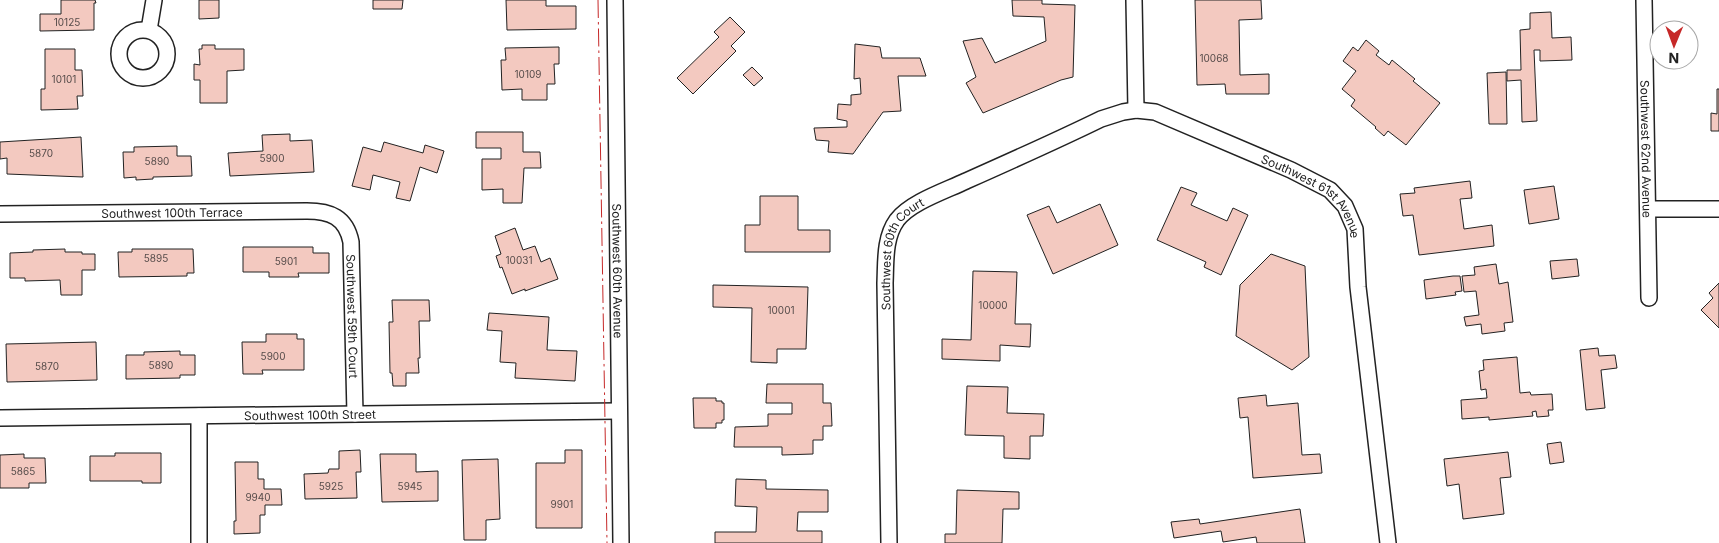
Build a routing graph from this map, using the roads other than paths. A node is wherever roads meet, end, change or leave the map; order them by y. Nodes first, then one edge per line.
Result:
1 (154, 0) edge
2 (615, 0) edge
3 (1134, 0) edge
4 (1644, 0) edge
5 (149, 30) dead end
6 (1136, 110) junction
7 (1648, 209) junction
8 (1719, 209) edge
9 (0, 214) edge
10 (342, 221) joint
11 (1648, 298) dead end
12 (619, 411) junction
13 (355, 414) junction
14 (199, 416) junction
15 (0, 418) edge
16 (199, 543) edge
17 (621, 543) edge
18 (889, 543) edge
19 (1388, 543) edge

1 - 5 street
2 - 12 street, Southwest 60th Avenue
3 - 6 street
4 - 7 street, Southwest 62nd Avenue
6 - 18 street, Southwest 60th Court
6 - 19 street, Southwest 61st Avenue
7 - 8 street
7 - 11 street, Southwest 62nd Avenue
9 - 10 street, Southwest 100th Terrace
10 - 13 street, Southwest 59th Court
12 - 13 street, Southwest 100th Street
12 - 17 street, Southwest 60th Avenue
13 - 14 street, Southwest 100th Street
14 - 15 street, Southwest 100th Street
14 - 16 street

